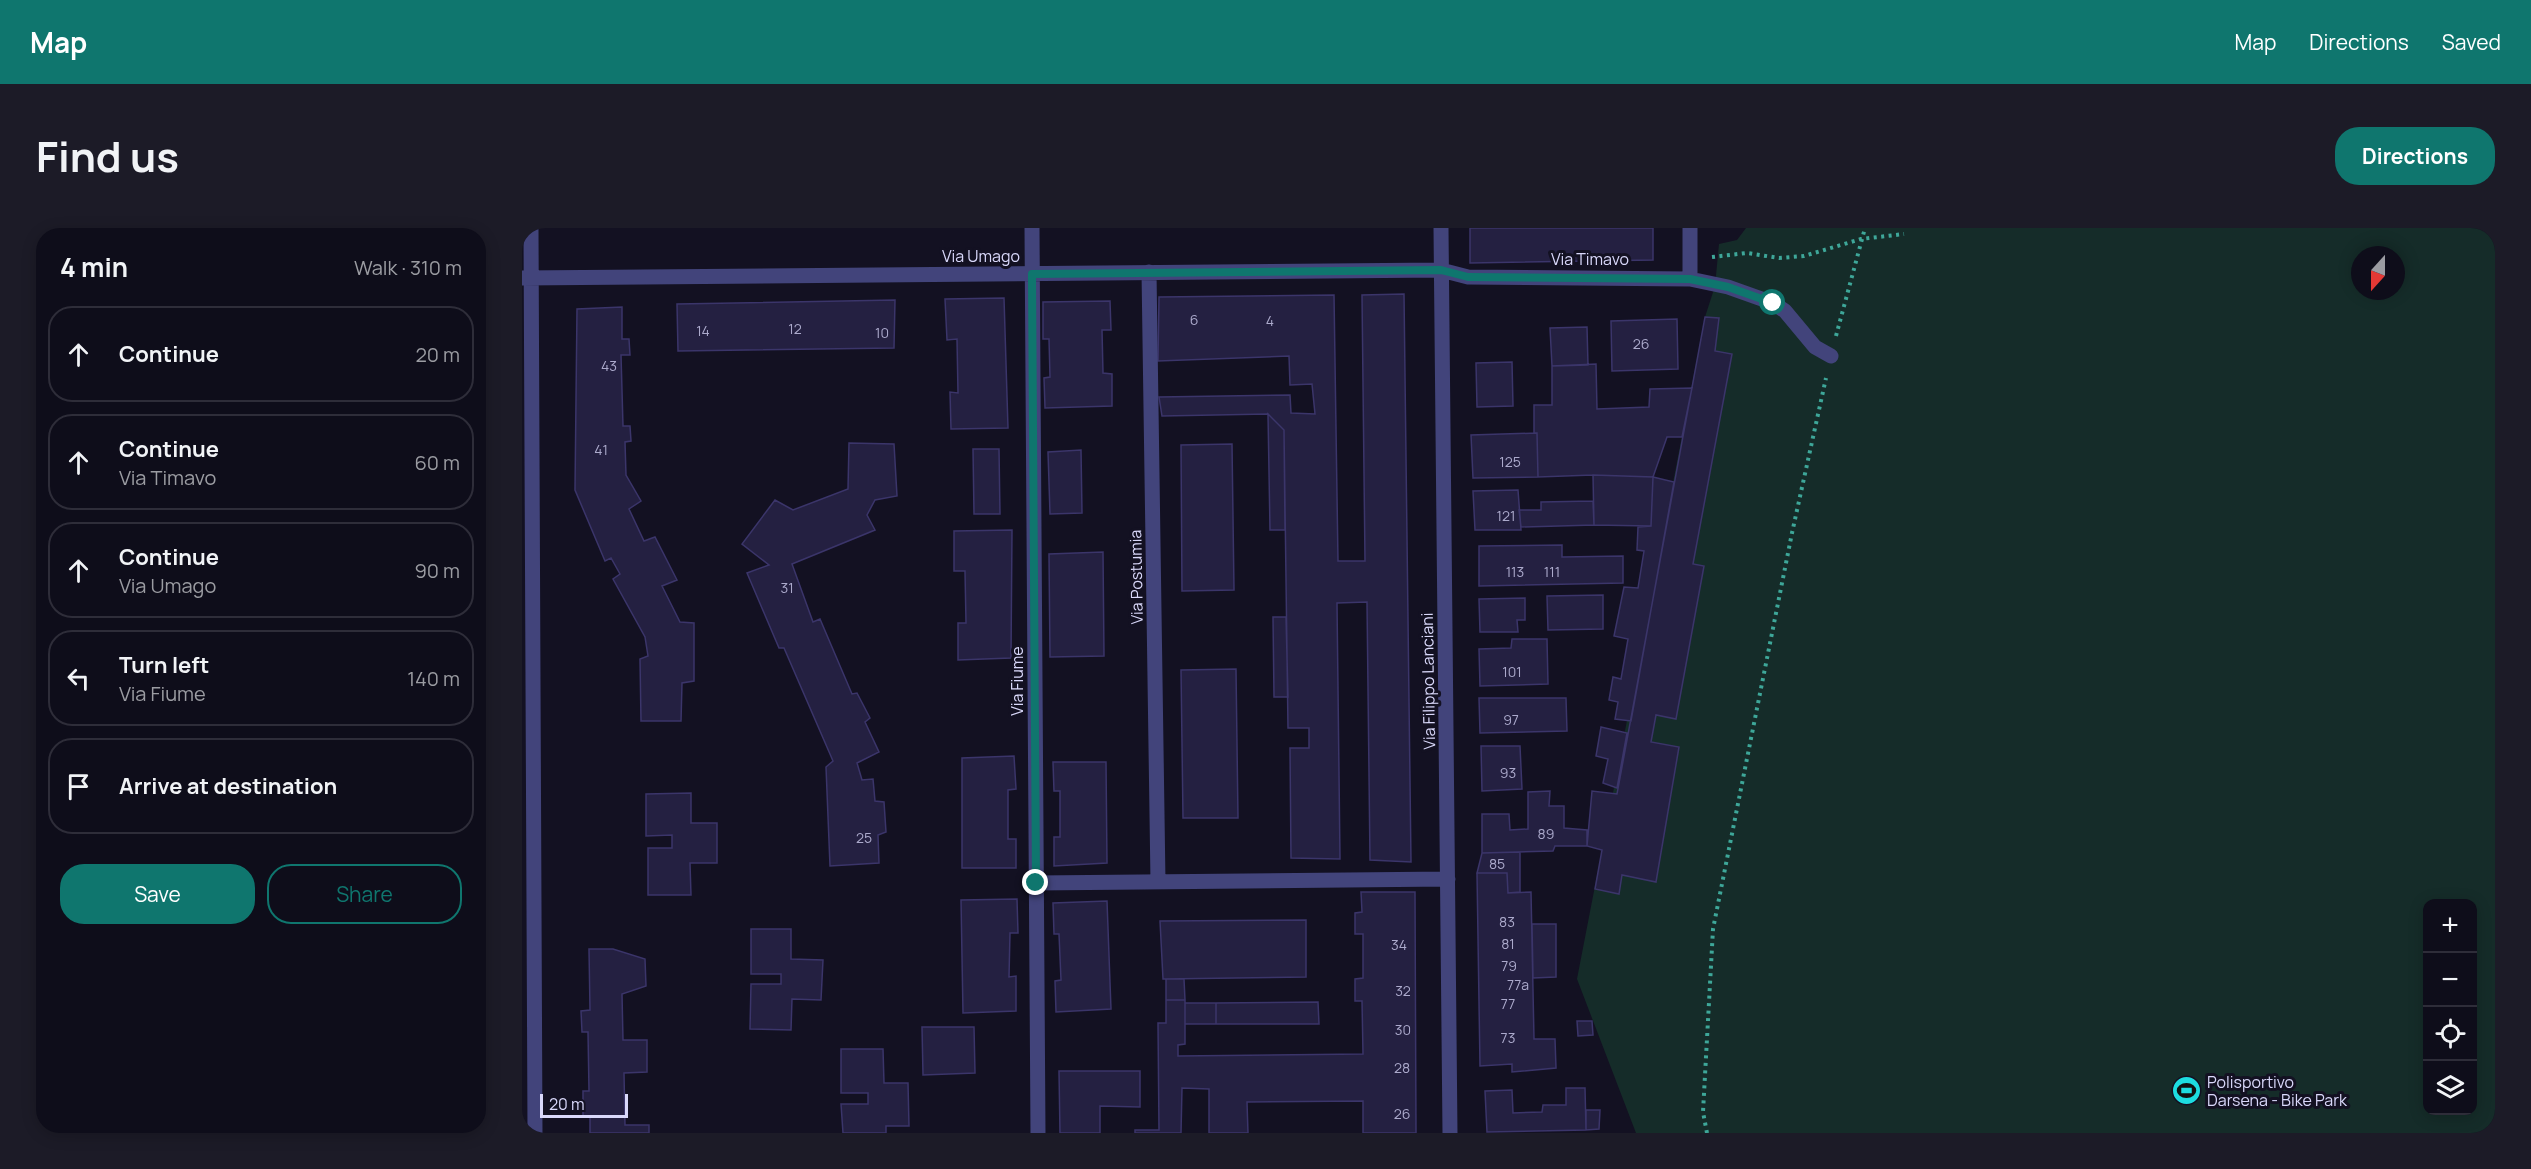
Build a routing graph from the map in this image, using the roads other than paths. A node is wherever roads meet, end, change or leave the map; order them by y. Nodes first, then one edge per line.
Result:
1 (531, 228) edge
2 (1032, 228) edge
3 (1441, 228) edge
4 (1690, 228) edge
5 (1441, 270) junction
6 (1149, 272) junction
7 (1032, 274) junction
8 (527, 278) edge
9 (1690, 279) junction
10 (1831, 356) road end
11 (1448, 879) junction
12 (1158, 882) junction
13 (1036, 883) junction
14 (535, 1133) edge
15 (1038, 1133) edge
16 (1450, 1133) edge

1 - 8 street
2 - 7 street, Via Fiume
3 - 5 street, Via Filippo Lanciani
4 - 9 street
5 - 6 street, Via Umago
5 - 9 street, Via Timavo
5 - 11 street, Via Filippo Lanciani
6 - 7 street, Via Umago
6 - 12 street, Via Postumia
7 - 8 street, Via Umago
7 - 13 street, Via Fiume
8 - 14 street
9 - 10 street, Via Timavo
11 - 12 street
11 - 16 street, Via Filippo Lanciani
12 - 13 street
13 - 15 street, Via Fiume

